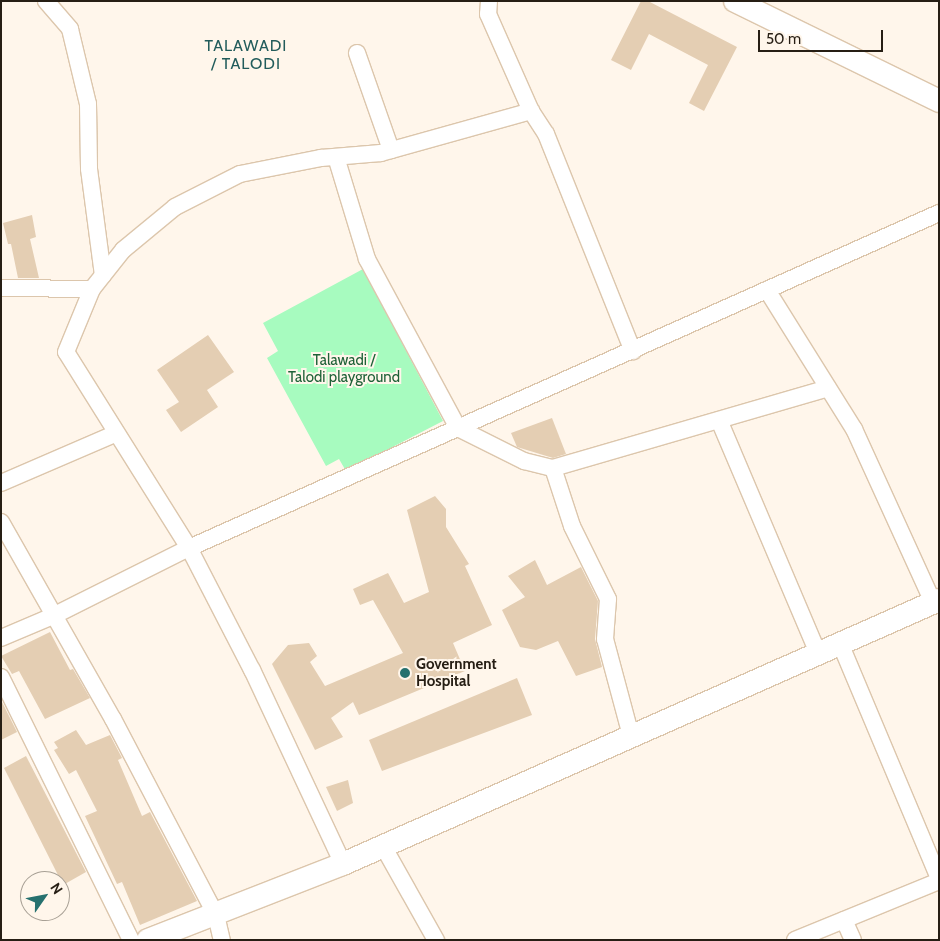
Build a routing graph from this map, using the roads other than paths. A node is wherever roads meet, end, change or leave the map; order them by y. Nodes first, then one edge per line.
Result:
1 (46, 1) edge
2 (489, 1) edge
3 (734, 1) edge
4 (357, 53) dead end
5 (939, 101) edge
6 (530, 111) junction
7 (391, 150) junction
8 (336, 157) junction
9 (939, 213) edge
10 (103, 275) junction
11 (1, 288) edge
12 (92, 289) junction
13 (767, 290) junction
14 (633, 351) junction
15 (828, 388) junction
16 (719, 420) junction
17 (458, 428) junction
18 (115, 434) junction
19 (553, 468) junction
20 (1, 483) edge
21 (1, 522) edge
22 (188, 548) junction
23 (936, 601) edge
24 (53, 616) junction
25 (1, 638) edge
26 (840, 644) junction
27 (818, 653) junction
28 (1, 677) edge
29 (630, 736) junction
30 (383, 846) junction
31 (343, 864) junction
32 (939, 880) edge
33 (216, 915) junction
34 (844, 920) junction
35 (131, 940) edge
36 (148, 940) edge
37 (222, 940) edge
38 (436, 940) edge
39 (795, 940) edge
40 (853, 940) edge

1 - 10 street
2 - 6 street
3 - 5 street
4 - 7 street
6 - 7 street
6 - 14 street
7 - 8 street
8 - 10 street
8 - 17 street
9 - 13 street
10 - 12 street
11 - 12 street
12 - 18 street
13 - 14 street
13 - 15 street
14 - 17 street
15 - 16 street
15 - 23 street
16 - 19 street
16 - 27 street
17 - 19 street
17 - 22 street
18 - 20 street
18 - 22 street
19 - 29 street
21 - 24 street
22 - 24 street
22 - 31 street
23 - 26 street
24 - 25 street
24 - 33 street
26 - 27 street
26 - 32 street
27 - 29 street
28 - 35 street
29 - 30 street
30 - 31 street
30 - 38 street
31 - 33 street
32 - 34 street
33 - 36 street
33 - 37 street
34 - 39 street
34 - 40 street

